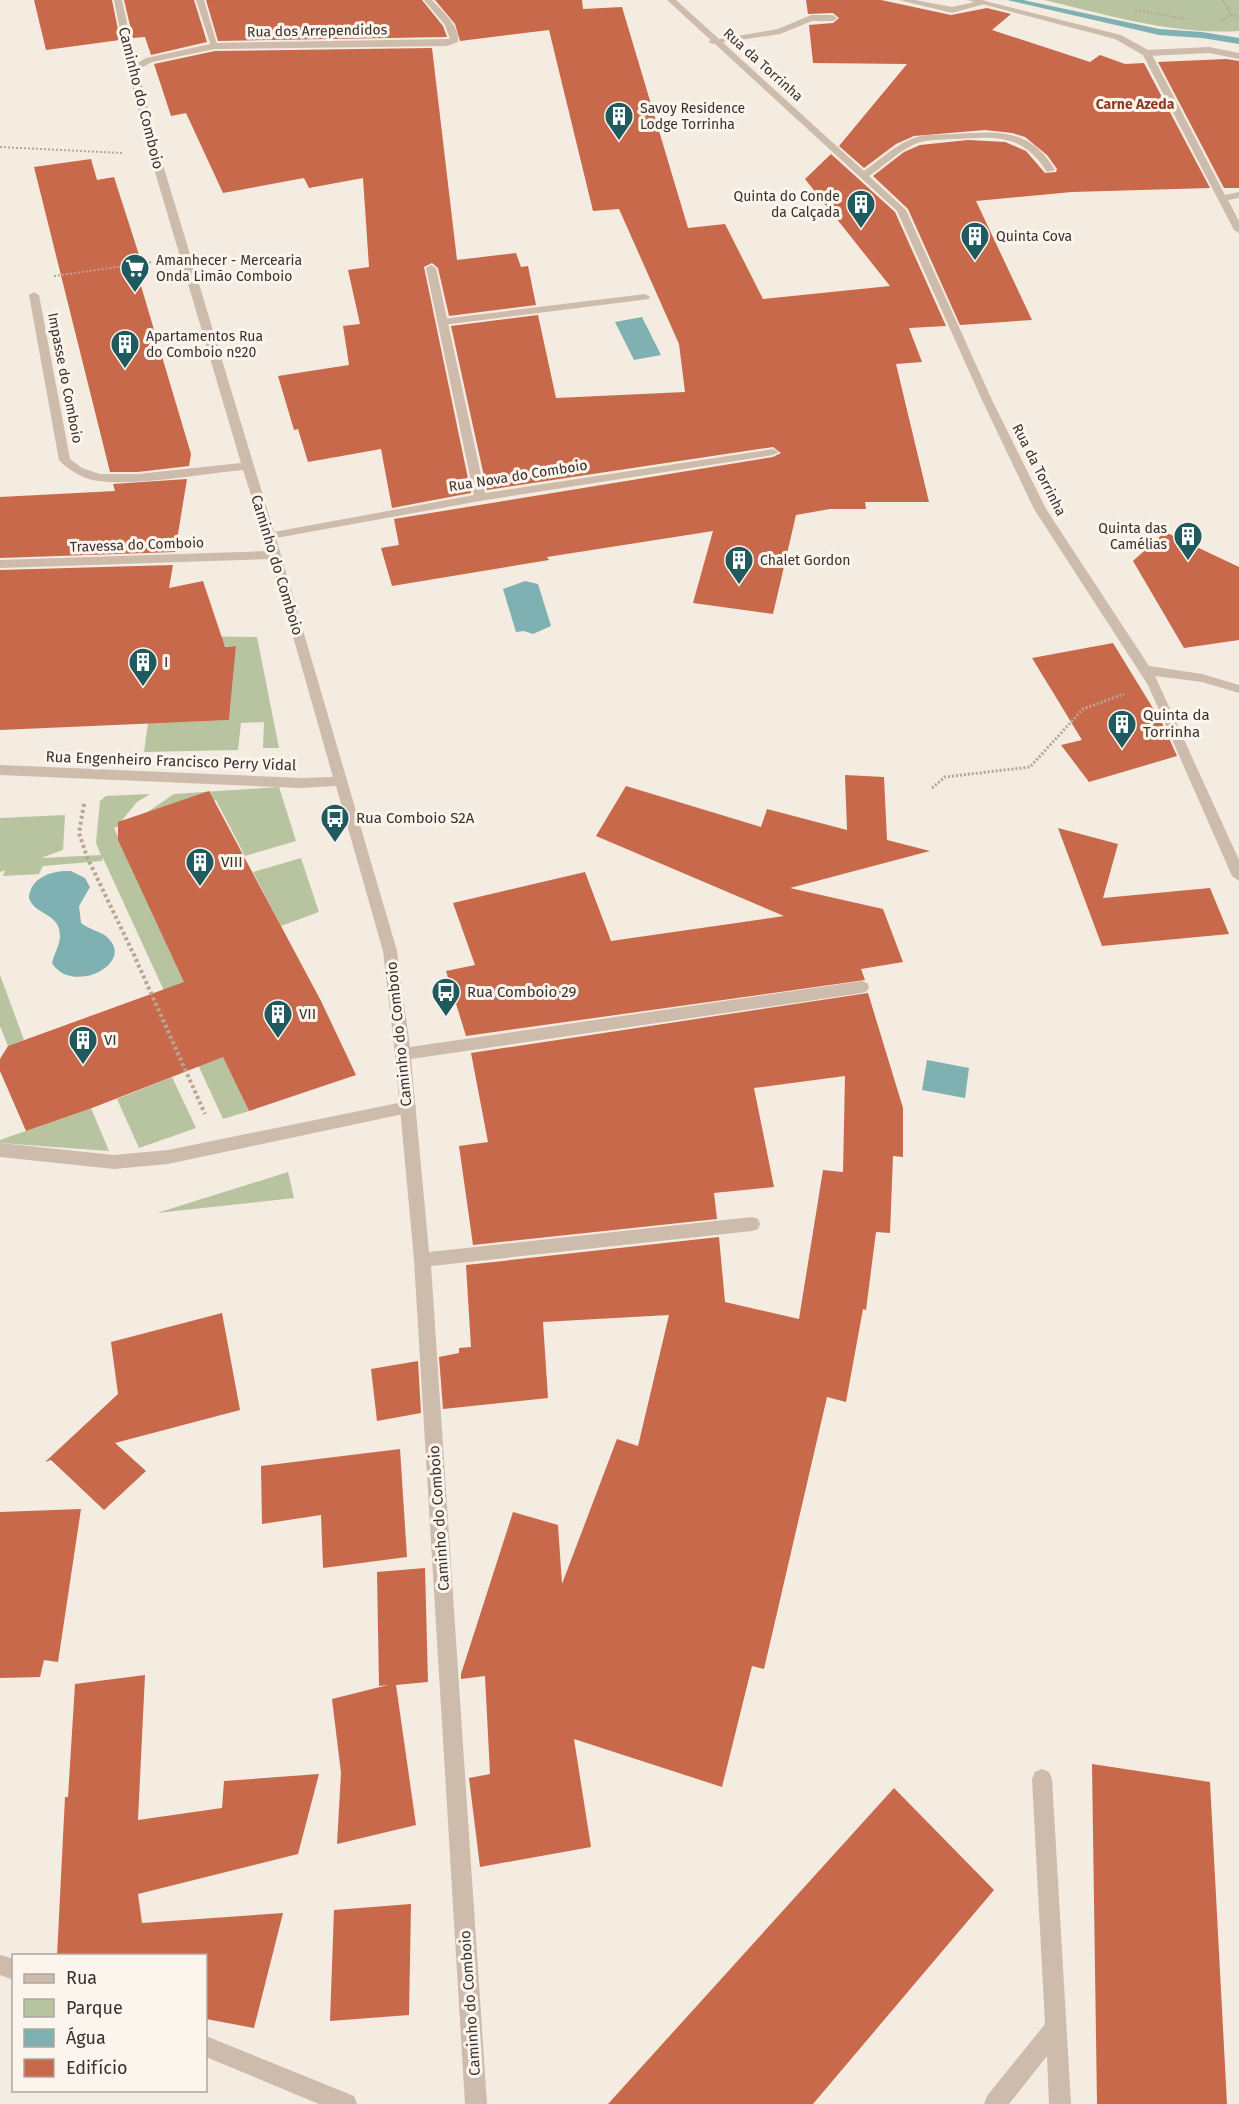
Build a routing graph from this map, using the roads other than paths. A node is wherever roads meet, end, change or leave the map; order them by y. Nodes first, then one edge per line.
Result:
1 (118, 0) edge
2 (200, 0) edge
3 (428, 0) edge
4 (670, 0) edge
5 (903, 0) edge
6 (971, 0) edge
7 (984, 3) junction
8 (833, 18) dead end
9 (712, 41) junction
10 (215, 46) junction
11 (1147, 53) junction
12 (1239, 56) edge
13 (132, 70) junction
14 (1050, 170) dead end
15 (868, 178) junction
16 (1239, 195) edge
17 (1223, 198) junction
18 (1239, 230) edge
19 (431, 268) dead end
20 (34, 295) dead end
21 (645, 297) dead end
22 (442, 322) junction
23 (773, 452) dead end
24 (247, 466) junction
25 (480, 497) junction
26 (270, 536) junction
27 (276, 555) junction
28 (0, 564) edge
29 (1144, 670) junction
30 (1239, 689) edge
31 (0, 770) edge
32 (341, 781) junction
33 (1239, 876) edge
34 (862, 987) dead end
35 (403, 1054) junction
36 (408, 1107) junction
37 (0, 1150) edge
38 (752, 1224) dead end
39 (422, 1260) junction
40 (1042, 1779) dead end
41 (1055, 2028) junction
42 (207, 2047) edge
43 (346, 2104) edge
44 (476, 2104) edge
45 (994, 2104) edge
46 (1060, 2104) edge

1 - 13 street, Caminho do Comboio
2 - 10 street
3 - 10 street, Rua dos Arrependidos
4 - 9 street, Rua da Torrinha
5 - 7 street
6 - 7 street
7 - 11 street
8 - 9 street
9 - 15 street, Rua da Torrinha
10 - 13 street, Rua dos Arrependidos
11 - 12 street
11 - 17 street
13 - 24 street, Caminho do Comboio
14 - 15 street
15 - 29 street, Rua da Torrinha
16 - 17 street
17 - 18 street
19 - 22 street
20 - 24 street, Impasse do Comboio
21 - 22 street
22 - 25 street
23 - 25 street, Rua Nova do Comboio
24 - 26 street, Caminho do Comboio
25 - 26 street, Rua Nova do Comboio
26 - 27 street, Caminho do Comboio
27 - 28 street, Travessa do Comboio
27 - 32 street, Caminho do Comboio
29 - 30 street
29 - 33 street, Rua da Torrinha
31 - 32 street, Rua Engenheiro Francisco Perry Vidal
32 - 35 street, Caminho do Comboio
34 - 35 street
35 - 36 street, Caminho do Comboio
36 - 37 street
36 - 39 street, Caminho do Comboio
38 - 39 street
39 - 44 street, Caminho do Comboio
40 - 41 street
41 - 45 street
41 - 46 street
42 - 43 street

